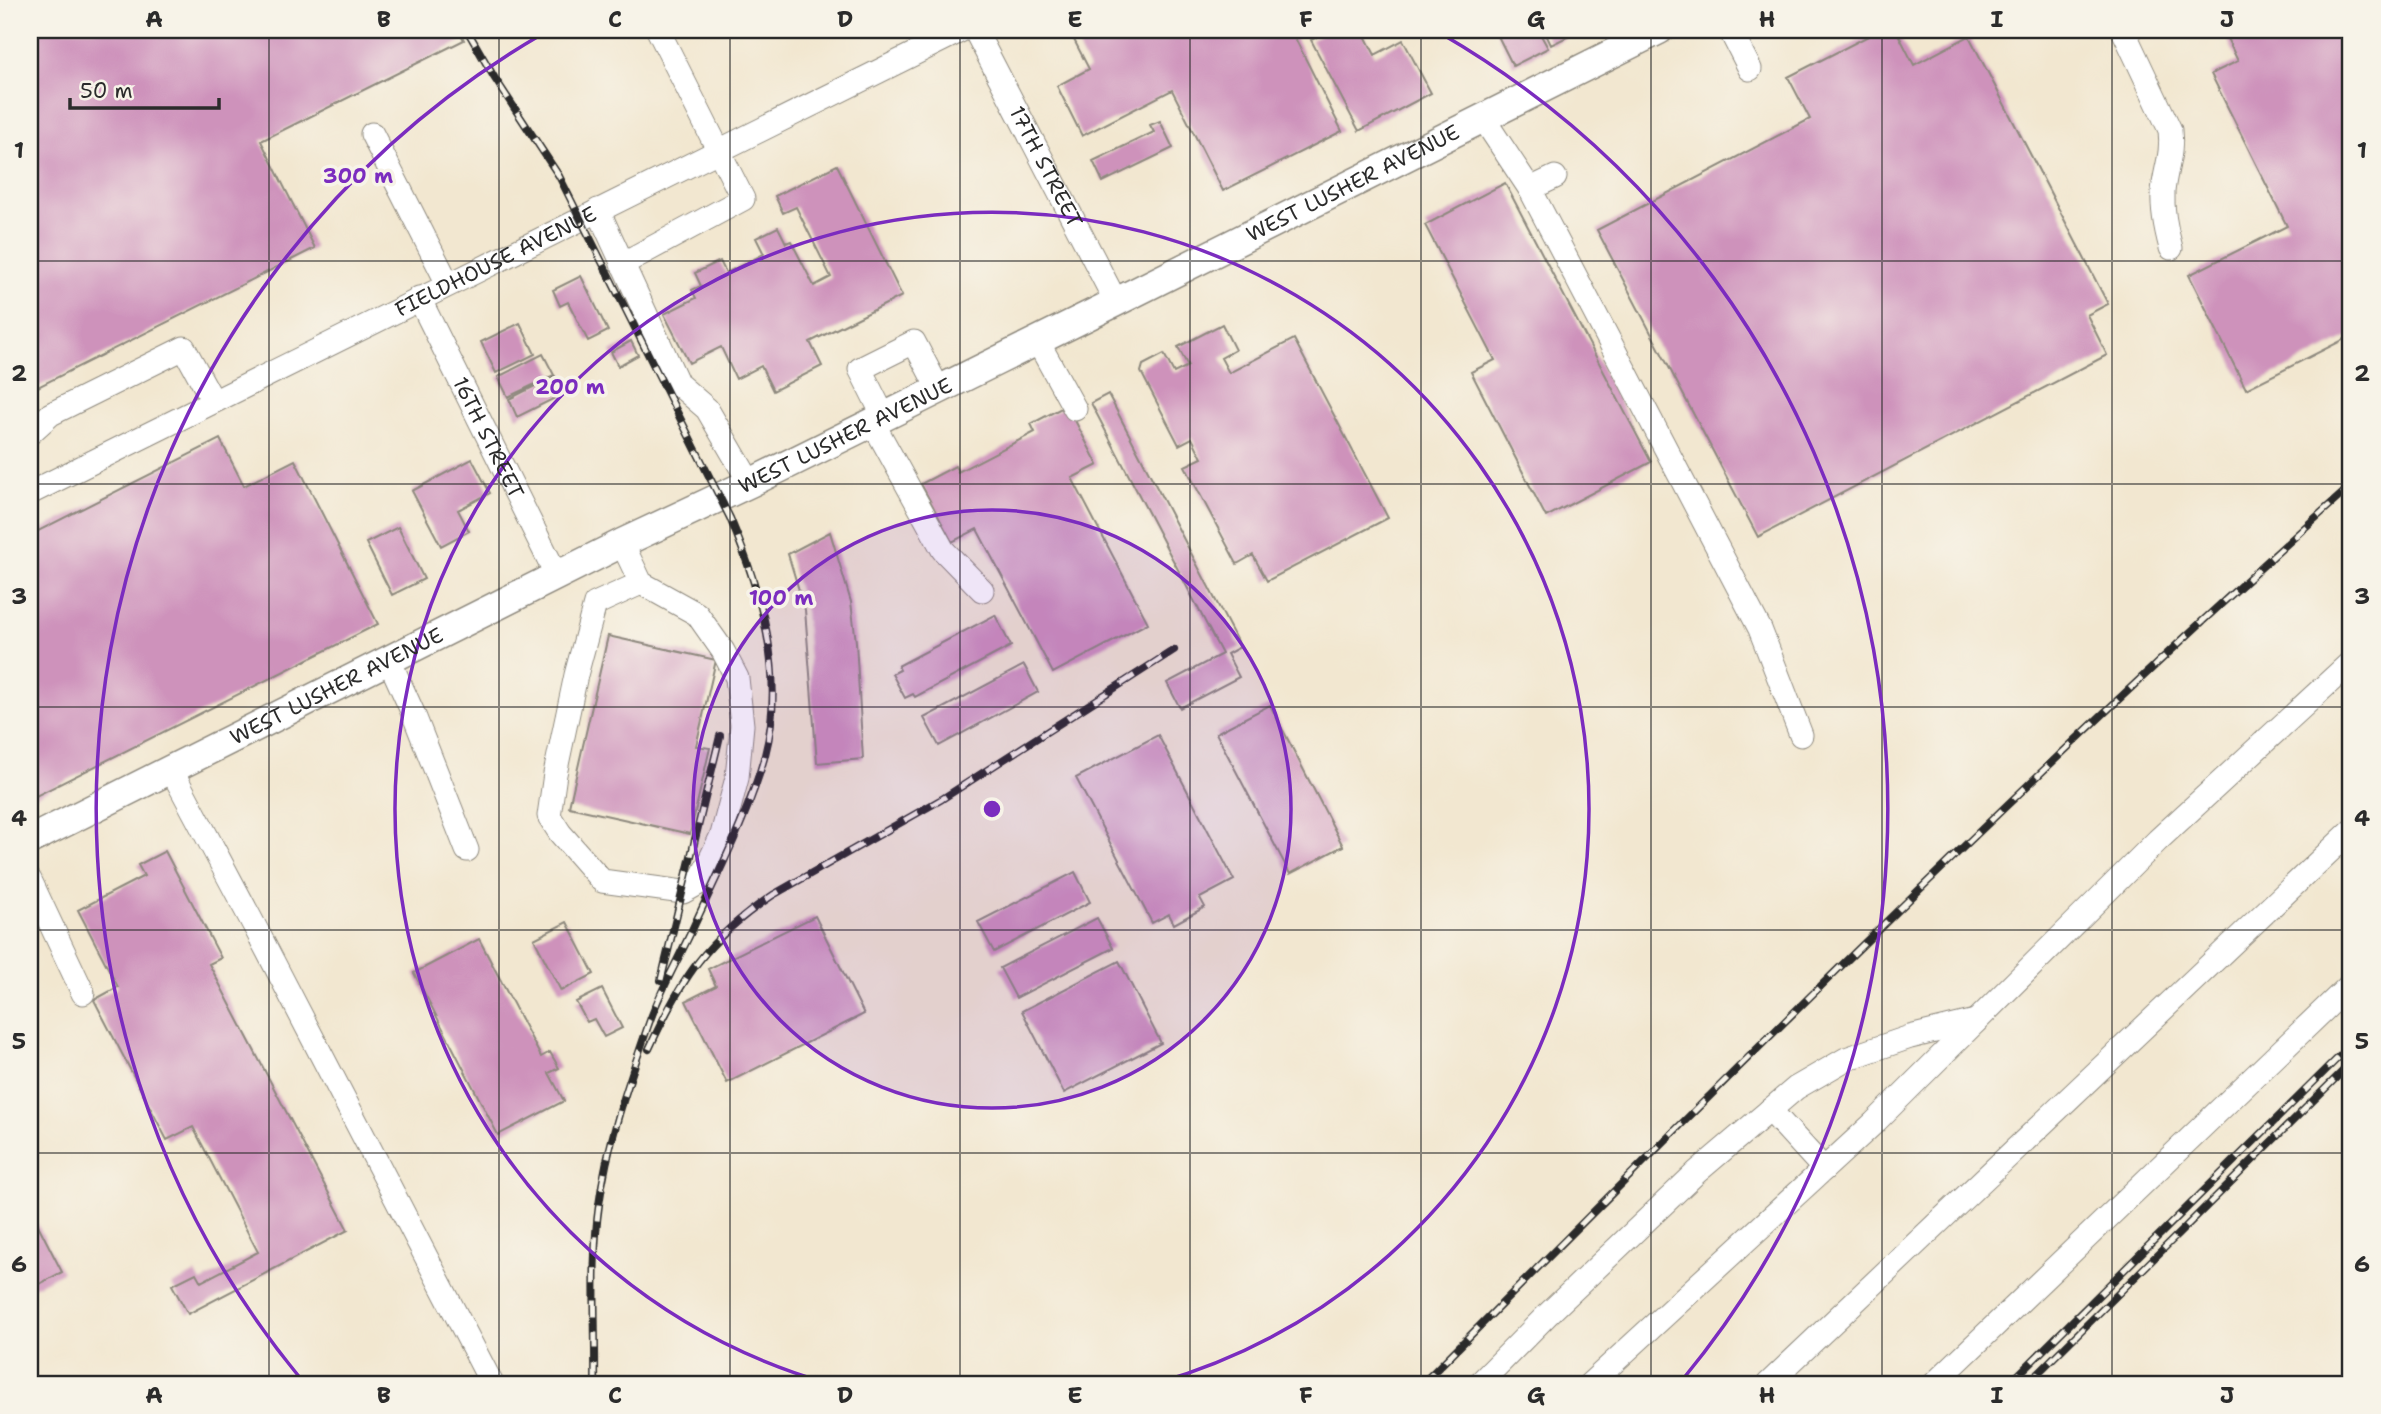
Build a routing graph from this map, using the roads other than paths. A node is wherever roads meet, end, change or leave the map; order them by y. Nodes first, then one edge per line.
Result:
1 (658, 30) edge
2 (962, 30) edge
3 (975, 30) edge
4 (1659, 30) edge
5 (1730, 30) edge
6 (2123, 30) edge
7 (1750, 69) dead end
8 (1483, 118) junction
9 (372, 134) dead end
10 (719, 150) junction
11 (1556, 177) dead end
12 (1530, 189) junction
13 (598, 210) junction
14 (2171, 248) dead end
15 (622, 264) junction
16 (447, 284) junction
17 (419, 298) junction
18 (1116, 302) junction
19 (1038, 342) junction
20 (939, 390) junction
21 (213, 401) junction
22 (1076, 409) dead end
23 (878, 420) junction
24 (30, 433) edge
25 (750, 483) junction
26 (30, 493) edge
27 (622, 543) junction
28 (558, 576) junction
29 (641, 583) junction
30 (982, 590) dead end
31 (389, 660) junction
32 (2351, 662) edge
33 (1801, 735) dead end
34 (171, 769) junction
35 (2351, 831) edge
36 (30, 840) edge
37 (467, 850) dead end
38 (30, 880) edge
39 (2351, 984) edge
40 (83, 993) dead end
41 (1976, 1021) junction
42 (1770, 1110) junction
43 (1824, 1169) junction
44 (492, 1384) edge
45 (1479, 1384) edge
46 (1590, 1384) edge
47 (1768, 1384) edge
48 (1934, 1384) edge

1 - 10 street
2 - 10 street, FIELDHOUSE AVENUE
3 - 18 street, 17TH STREET
4 - 8 main road, WEST LUSHER AVENUE
5 - 7 street
6 - 14 street
8 - 12 street
8 - 18 main road, WEST LUSHER AVENUE
9 - 16 street
10 - 13 street, FIELDHOUSE AVENUE
10 - 15 street
11 - 12 street
12 - 33 street
13 - 15 street
13 - 16 street, FIELDHOUSE AVENUE
15 - 25 street
16 - 17 street, FIELDHOUSE AVENUE
17 - 21 street, FIELDHOUSE AVENUE
17 - 28 street, 16TH STREET
18 - 19 main road, WEST LUSHER AVENUE
19 - 20 main road, WEST LUSHER AVENUE
19 - 22 street
20 - 23 main road, WEST LUSHER AVENUE
20 - 23 street
21 - 24 street
21 - 26 street, FIELDHOUSE AVENUE
23 - 25 main road, WEST LUSHER AVENUE
23 - 30 street
25 - 27 main road, WEST LUSHER AVENUE
27 - 28 main road, WEST LUSHER AVENUE
27 - 29 street
28 - 31 main road, WEST LUSHER AVENUE
29 - 29 street
31 - 34 main road, WEST LUSHER AVENUE
31 - 37 street
32 - 41 street
34 - 36 main road, WEST LUSHER AVENUE
34 - 44 street
35 - 47 street
38 - 40 street
39 - 48 street
41 - 42 street
41 - 43 street
42 - 43 street
42 - 45 street
43 - 46 street

